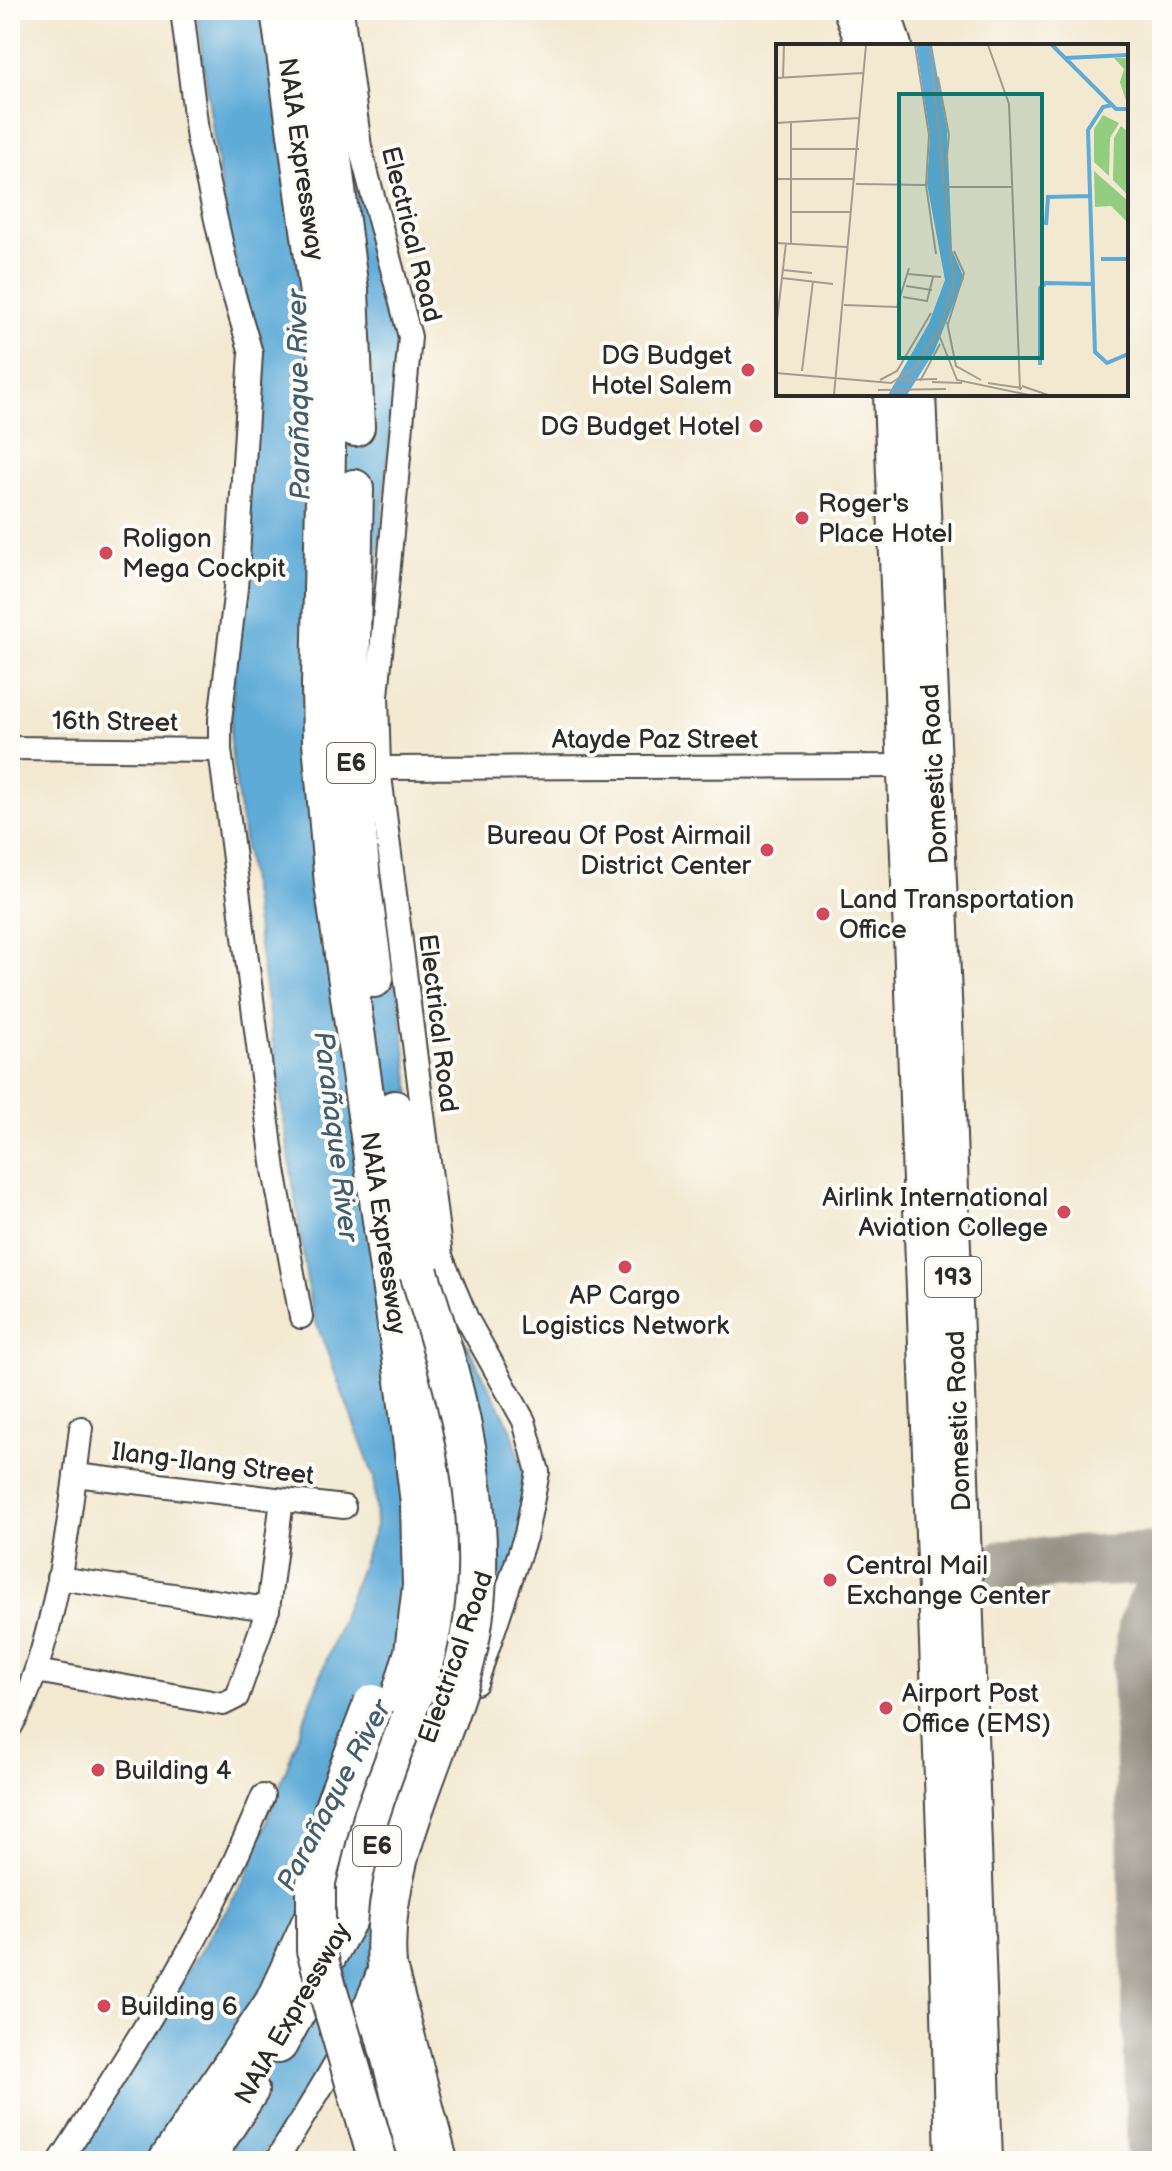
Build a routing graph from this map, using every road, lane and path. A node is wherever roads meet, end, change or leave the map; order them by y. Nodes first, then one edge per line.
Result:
1 (182, 10) edge
2 (280, 10) edge
3 (313, 10) edge
4 (342, 10) edge
5 (851, 10) edge
6 (883, 10) edge
7 (863, 44) edge
8 (893, 44) edge
9 (891, 396) edge
10 (918, 396) edge
11 (10, 748) edge
12 (220, 750) junction
13 (918, 766) junction
14 (379, 768) junction
15 (359, 1050) junction
16 (419, 1273) junction
17 (301, 1317) dead end
18 (81, 1428) dead end
19 (75, 1475) junction
20 (282, 1500) junction
21 (344, 1507) dead end
22 (58, 1578) junction
23 (268, 1609) junction
24 (36, 1671) junction
25 (10, 1728) edge
26 (263, 1796) dead end
27 (368, 2003) junction
28 (60, 2161) edge
29 (168, 2161) edge
30 (203, 2161) edge
31 (276, 2161) edge
32 (378, 2161) edge
33 (410, 2161) edge
34 (438, 2161) edge
35 (953, 2161) edge
36 (985, 2161) edge

1 - 12 street
2 - 15 highway, NAIA Expressway / E6
3 - 16 highway, NAIA Expressway / E6
4 - 14 street, Electrical Road
5 - 7 main road
6 - 8 main road
9 - 13 main road, Domestic Road / 193
10 - 13 main road, Domestic Road / 193
11 - 12 street, 16th Street
12 - 17 street
13 - 14 street, Atayde Paz Street
13 - 35 main road, Domestic Road / 193
13 - 36 main road, Domestic Road / 193
14 - 27 street, Electrical Road
15 - 29 highway, NAIA Expressway / E6, bridge
15 - 32 highway, bridge
16 - 30 highway, NAIA Expressway / E6, bridge
16 - 34 highway, bridge
18 - 19 street
19 - 20 street, Ilang-Ilang Street
19 - 22 street
20 - 21 street, Ilang-Ilang Street
20 - 23 street
22 - 23 street
22 - 24 street
23 - 24 street
24 - 25 street
26 - 28 street
27 - 31 street, Electrical Road
27 - 33 street

